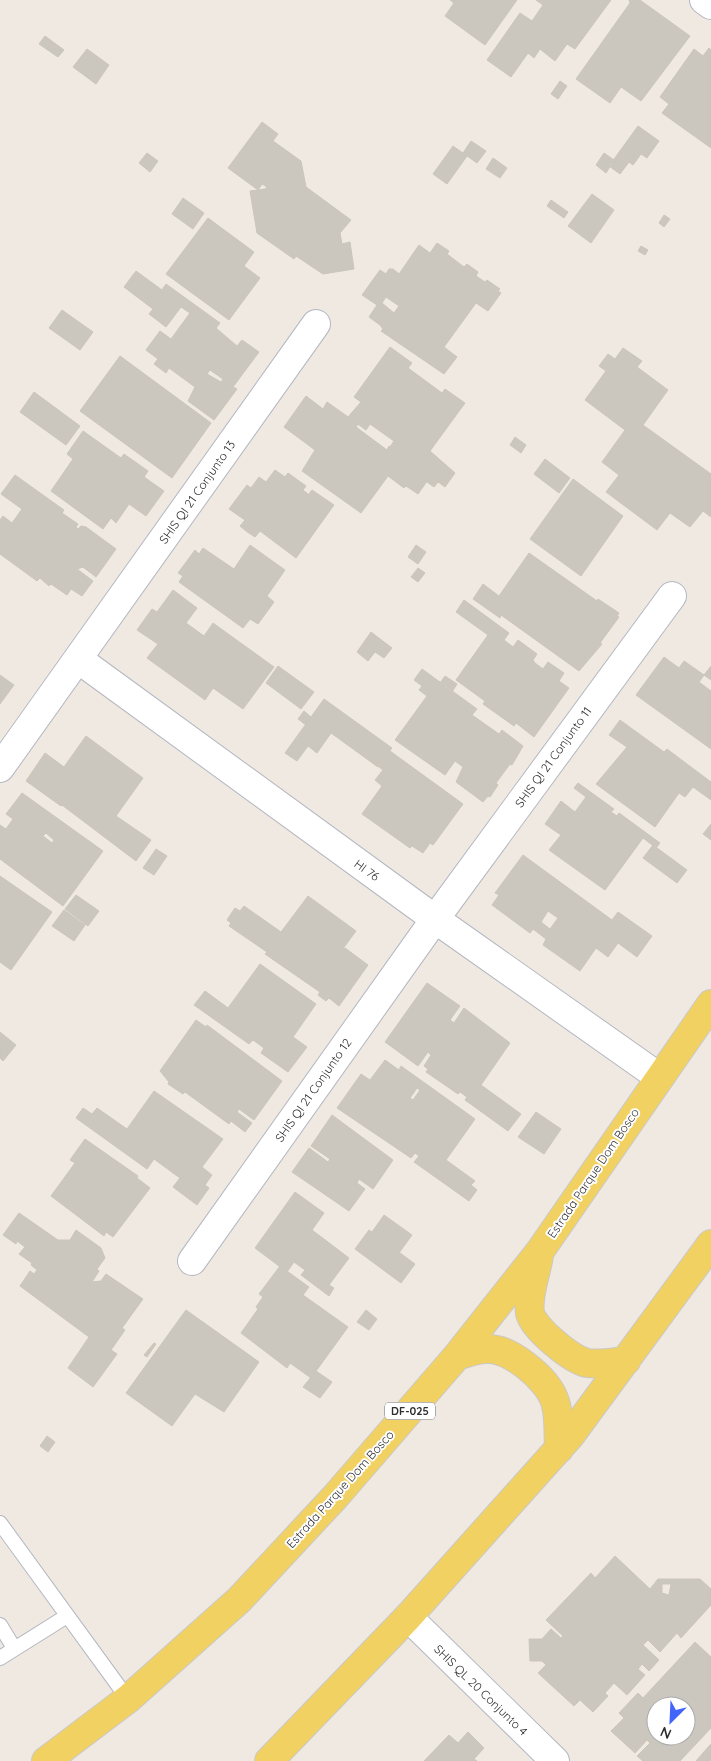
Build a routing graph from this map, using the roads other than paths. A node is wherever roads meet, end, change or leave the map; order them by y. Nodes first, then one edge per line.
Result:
1 (704, 0) edge
2 (711, 5) edge
3 (316, 324) dead end
4 (672, 596) dead end
5 (78, 659) junction
6 (0, 768) edge
7 (435, 918) junction
8 (711, 1004) edge
9 (711, 1025) edge
10 (686, 1038) junction
11 (658, 1077) junction
12 (711, 1244) edge
13 (540, 1251) junction
14 (192, 1261) dead end
15 (457, 1356) junction
16 (626, 1361) junction
17 (559, 1449) junction
18 (0, 1523) edge
19 (67, 1616) junction
20 (408, 1618) junction
21 (0, 1625) edge
22 (14, 1648) junction
23 (0, 1658) edge
24 (128, 1699) junction
25 (46, 1761) edge
26 (269, 1761) edge
27 (555, 1761) edge

1 - 2 street
3 - 5 street, SHIS QI 21 Conjunto 13
4 - 7 street, SHIS QI 21 Conjunto 11
5 - 6 street, SHIS QI 21 Conjunto 13
5 - 7 street, HI 76
7 - 11 street, HI 76
7 - 14 street, SHIS QI 21 Conjunto 12
8 - 10 main road, Estrada Parque Dom Bosco / DF-025
9 - 10 lane
10 - 11 main road, Estrada Parque Dom Bosco / DF-025
11 - 13 main road, Estrada Parque Dom Bosco / DF-025
12 - 16 main road
13 - 15 main road, Estrada Parque Dom Bosco / DF-025
13 - 16 main road
15 - 17 main road
15 - 24 main road, Estrada Parque Dom Bosco / DF-025
16 - 17 main road
17 - 20 main road
18 - 19 lane
19 - 22 lane
19 - 24 lane
20 - 26 main road
20 - 27 street, SHIS QL 20 Conjunto 4
21 - 22 lane
22 - 23 lane
24 - 25 main road, Estrada Parque Dom Bosco / DF-025

